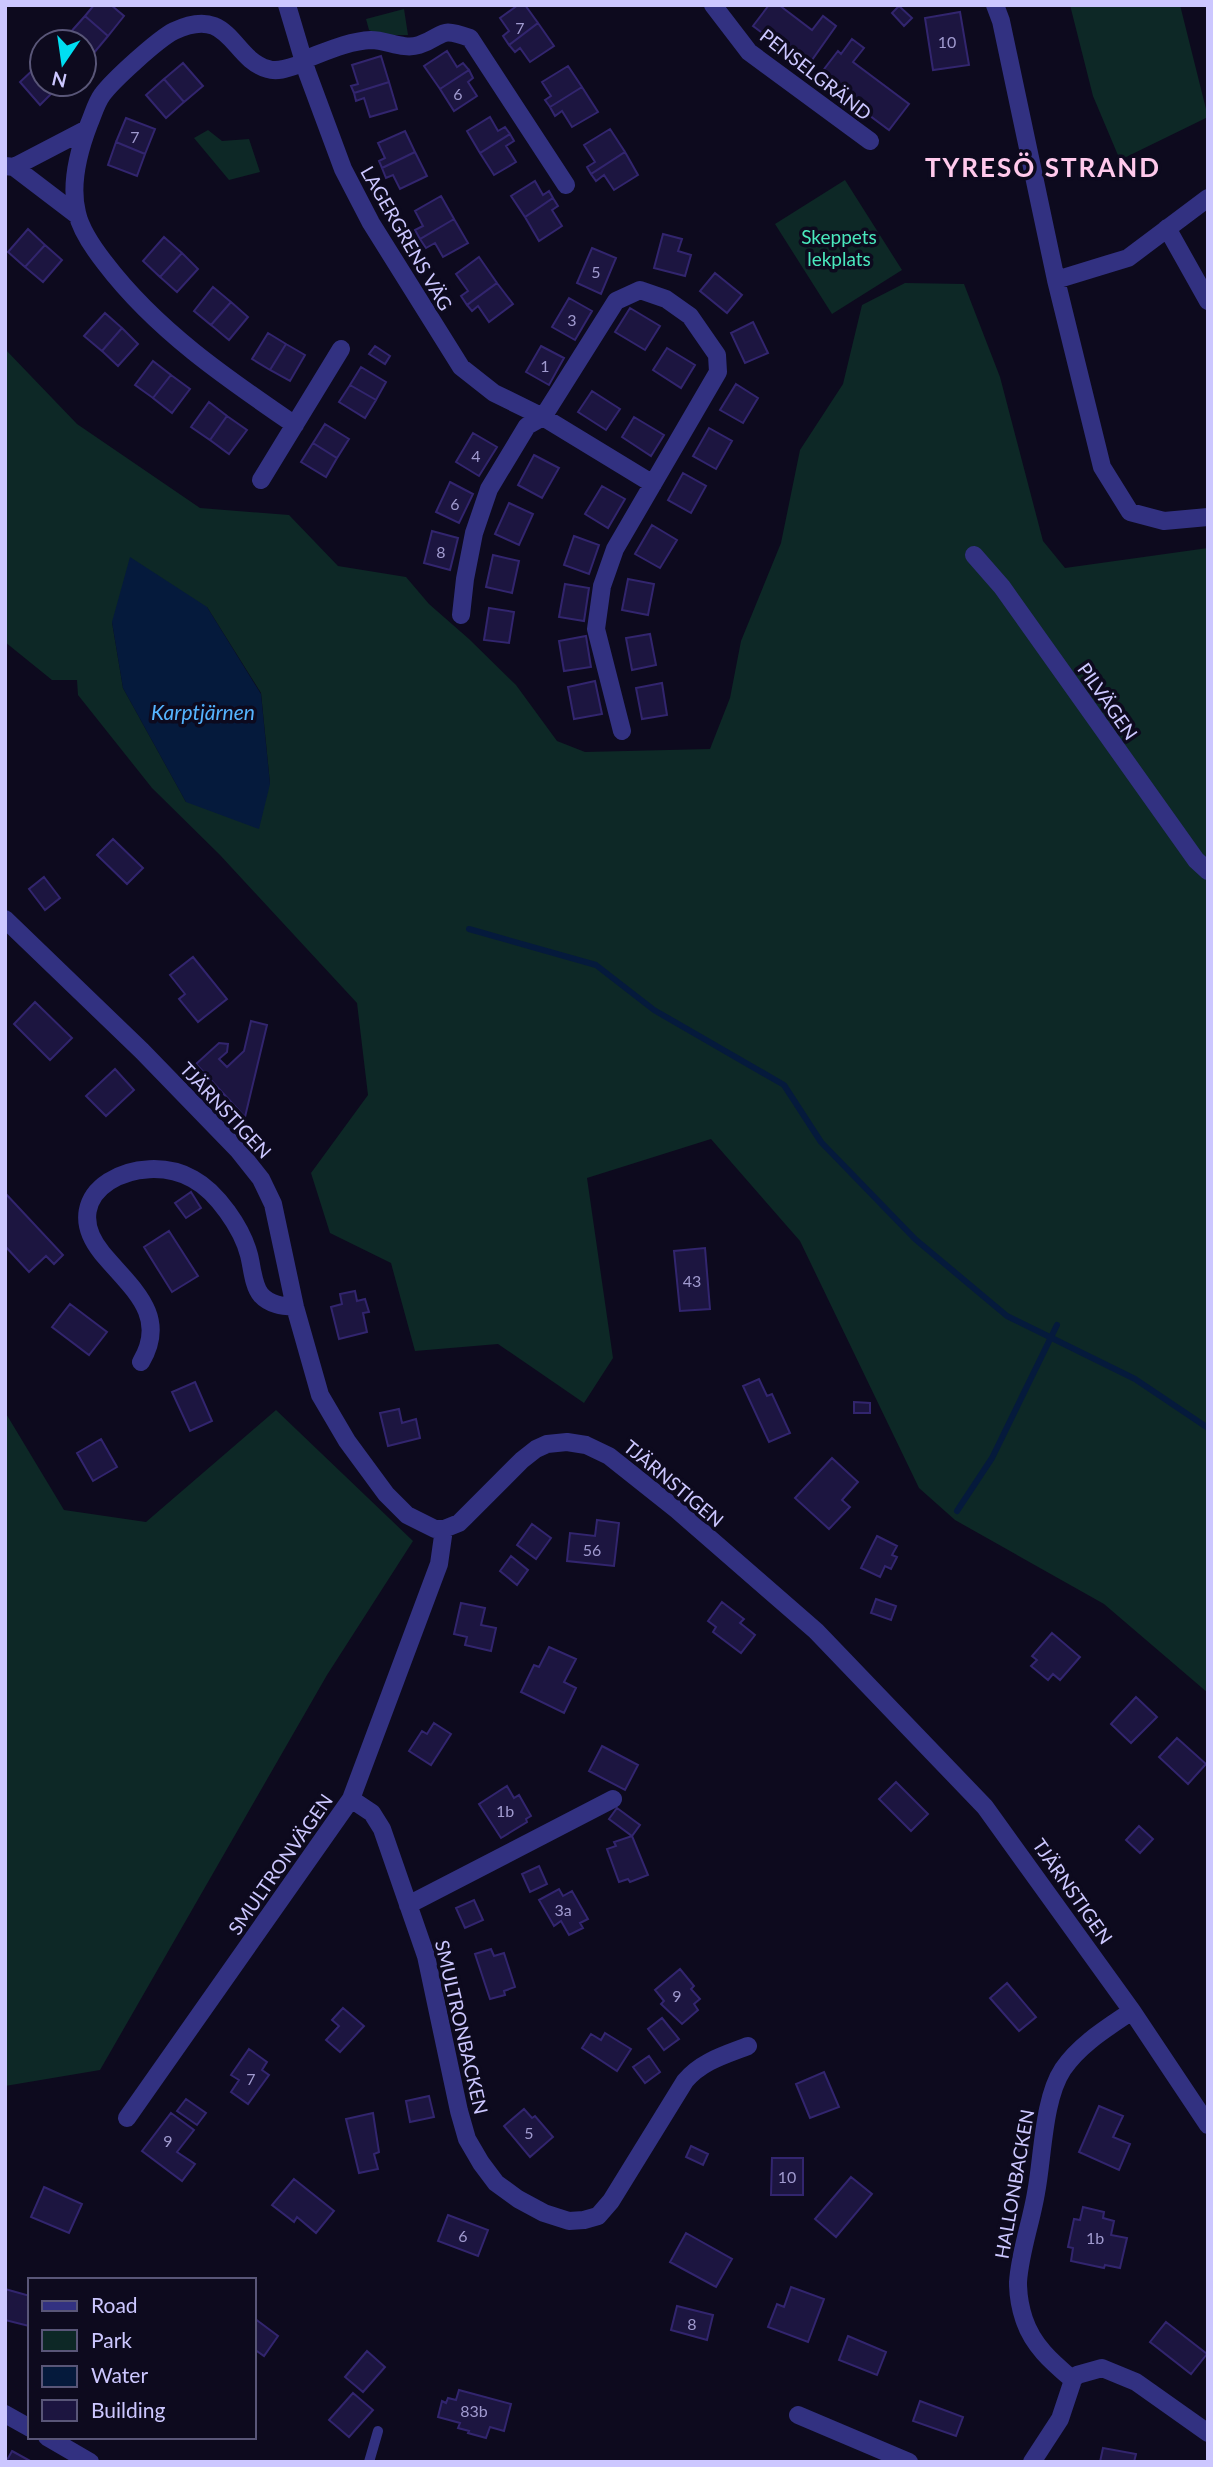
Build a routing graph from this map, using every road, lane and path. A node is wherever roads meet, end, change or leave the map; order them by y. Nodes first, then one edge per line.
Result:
1 (287, 5) edge
2 (713, 5) edge
3 (995, 5) edge
4 (304, 61) junction
5 (87, 129) junction
6 (870, 141) dead end
7 (10, 166) edge
8 (566, 185) dead end
9 (1208, 198) edge
10 (77, 215) junction
11 (1167, 228) junction
12 (1056, 280) junction
13 (1208, 302) edge
14 (341, 349) dead end
15 (542, 417) junction
16 (295, 425) junction
17 (261, 480) dead end
18 (653, 484) junction
19 (1208, 517) edge
20 (974, 555) dead end
21 (461, 615) dead end
22 (622, 731) dead end
23 (1208, 871) edge
24 (5, 919) edge
25 (295, 1307) junction
26 (141, 1362) dead end
27 (444, 1529) junction
28 (351, 1799) junction
29 (613, 1799) dead end
30 (408, 1905) junction
31 (1132, 2011) junction
32 (748, 2046) dead end
33 (127, 2118) dead end
34 (1208, 2125) edge
35 (1073, 2380) junction
36 (5, 2414) edge
37 (798, 2416) dead end
38 (28, 2427) edge
39 (379, 2431) dead end
40 (1208, 2433) edge
41 (50, 2439) edge
42 (90, 2462) edge
43 (369, 2462) edge
44 (909, 2462) edge
45 (1032, 2462) edge

1 - 4 street, LAGERGRENS VÄG
2 - 6 street, PENSELGRÄND
3 - 12 street
4 - 5 street
4 - 8 street
4 - 15 street, LAGERGRENS VÄG
5 - 7 street
5 - 10 street
7 - 10 street
9 - 11 street
10 - 16 street
11 - 12 street
11 - 13 street
12 - 19 street
14 - 16 street
15 - 18 street, LAGERGRENS VÄG
15 - 18 street
15 - 21 street
16 - 17 street
18 - 22 street
20 - 23 street, PILVÄGEN
24 - 25 street, TJÄRNSTIGEN
25 - 26 street
25 - 27 street, TJÄRNSTIGEN
27 - 28 street, SMULTRONVÄGEN
27 - 31 street, TJÄRNSTIGEN
28 - 30 street, SMULTRONBACKEN
28 - 33 street, SMULTRONVÄGEN
29 - 30 street
30 - 32 street, SMULTRONBACKEN
31 - 34 street, TJÄRNSTIGEN
31 - 35 street, HALLONBACKEN
35 - 40 street
35 - 45 street
36 - 38 street
37 - 44 street
39 - 43 lane
41 - 42 street

